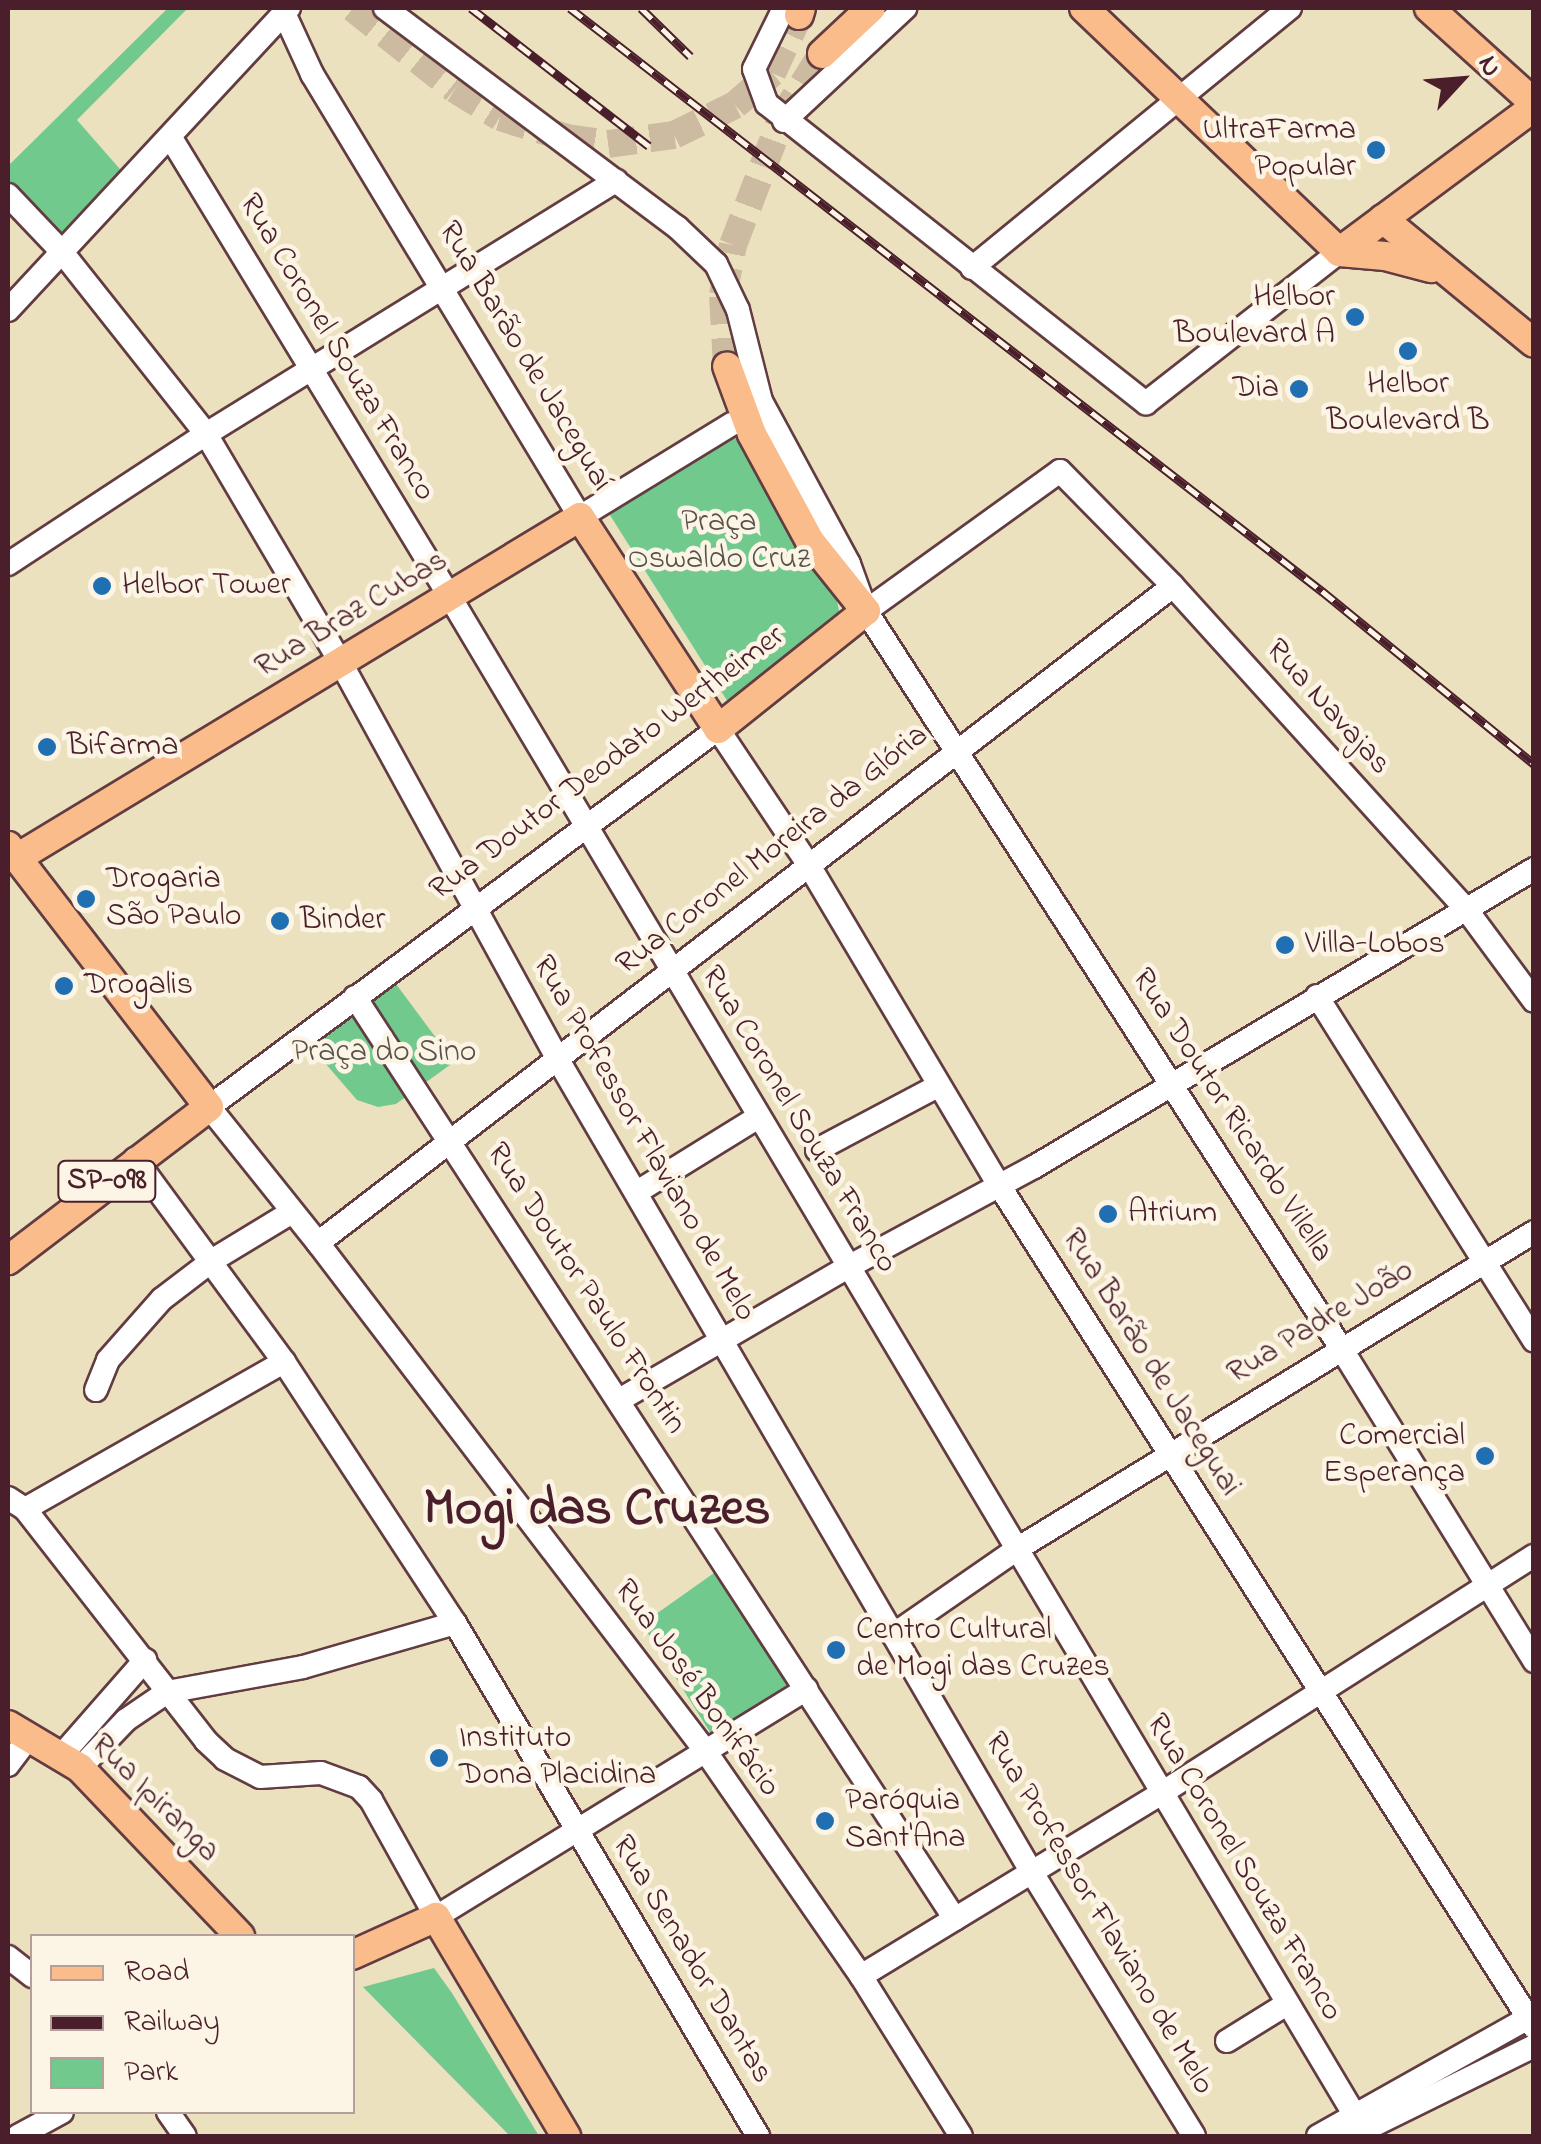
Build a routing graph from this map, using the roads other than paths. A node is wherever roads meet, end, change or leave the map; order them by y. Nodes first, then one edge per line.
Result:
1 (384, 8) edge
2 (870, 8) edge
3 (905, 8) edge
4 (1084, 8) edge
5 (1290, 8) edge
6 (1429, 8) edge
7 (287, 10) edge
8 (794, 10) edge
9 (822, 54) tunnel mouth
10 (1178, 100) junction
11 (1534, 105) edge
12 (784, 121) junction
13 (171, 138) junction
14 (616, 182) junction
15 (8, 195) edge
16 (1383, 219) junction
17 (62, 252) junction
18 (1339, 252) junction
19 (972, 268) junction
20 (1442, 271) junction
21 (442, 292) junction
22 (8, 310) edge
23 (1534, 342) edge
24 (727, 366) tunnel mouth
25 (310, 372) junction
26 (732, 424) dead end
27 (206, 434) junction
28 (1060, 470) joint
29 (580, 516) junction
30 (8, 564) edge
31 (1173, 586) junction
32 (450, 597) junction
33 (866, 611) junction
34 (341, 663) junction
35 (718, 729) junction
36 (959, 748) junction
37 (584, 828) junction
38 (11, 856) edge
39 (810, 868) junction
40 (1534, 869) edge
41 (474, 909) junction
42 (1466, 909) junction
43 (672, 972) junction
44 (1318, 996) junction
45 (355, 997) junction
46 (1534, 1001) edge
47 (557, 1058) junction
48 (1171, 1082) junction
49 (938, 1086) junction
50 (209, 1107) junction
51 (757, 1118) junction
52 (449, 1141) junction
53 (818, 1150) dead end
54 (135, 1160) junction
55 (999, 1185) junction
56 (637, 1192) junction
57 (292, 1212) junction
58 (1534, 1232) edge
59 (318, 1243) junction
60 (8, 1260) edge
61 (213, 1260) junction
62 (1485, 1262) junction
63 (848, 1267) junction
64 (1534, 1340) edge
65 (722, 1341) junction
66 (1341, 1348) junction
67 (284, 1362) junction
68 (96, 1390) dead end
69 (620, 1400) junction
70 (1168, 1454) junction
71 (16, 1503) edge
72 (1016, 1549) junction
73 (1534, 1556) edge
74 (1488, 1586) junction
75 (455, 1624) junction
76 (893, 1636) junction
77 (145, 1660) junction
78 (1534, 1661) edge
79 (193, 1689) junction
80 (806, 1689) junction
81 (1319, 1691) junction
82 (168, 1692) junction
83 (19, 1730) edge
84 (206, 1741) junction
85 (704, 1750) junction
86 (71, 1762) junction
87 (8, 1765) edge
88 (1160, 1794) junction
89 (575, 1828) junction
90 (1032, 1872) junction
91 (436, 1917) junction
92 (955, 1919) junction
93 (238, 1934) edge
94 (382, 1941) junction
95 (355, 1954) edge
96 (8, 1957) edge
97 (462, 1962) junction
98 (30, 1974) edge
99 (861, 1976) junction
100 (1287, 2004) junction
101 (1531, 2020) edge
102 (1227, 2041) dead end
103 (1534, 2046) edge
104 (58, 2114) edge
105 (170, 2114) edge
106 (1359, 2130) edge
107 (18, 2136) edge
108 (186, 2136) edge
109 (566, 2136) edge
110 (758, 2136) edge
111 (961, 2136) edge
112 (1194, 2136) edge
113 (1318, 2136) edge

1 - 14 street, Rua Doutor Ricardo Vilella
2 - 9 main road
3 - 12 street
4 - 10 main road
5 - 10 street
6 - 11 main road
7 - 13 street
7 - 21 street, Rua Barão de Jaceguaí
8 - 12 street
10 - 18 main road
10 - 19 street
11 - 16 main road
12 - 19 street
13 - 17 street
13 - 25 street, Rua Coronel Souza Franco
14 - 21 street
14 - 33 street, Rua Doutor Ricardo Vilella
15 - 17 street, Rua Professor Flaviano de Melo
16 - 18 main road
16 - 20 main road
17 - 22 street
17 - 27 street, Rua Professor Flaviano de Melo
18 - 19 street
18 - 20 main road
20 - 23 main road
21 - 25 street
21 - 29 street, Rua Barão de Jaceguaí
24 - 33 main road
25 - 27 street
25 - 32 street, Rua Coronel Souza Franco
26 - 29 street, Rua Braz Cubas
27 - 30 street
27 - 34 street, Rua Professor Flaviano de Melo
28 - 31 street, Rua Navajas
28 - 33 street, Rua Doutor Deodato Wertheimer
29 - 32 main road, Rua Braz Cubas
29 - 35 main road, Rua Barão de Jaceguaí
31 - 36 street, Rua Coronel Moreira da Glória
31 - 42 street, Rua Navajas
32 - 34 main road, Rua Braz Cubas
32 - 37 street, Rua Coronel Souza Franco
33 - 35 main road, Rua Doutor Deodato Wertheimer / SP-098
33 - 36 street, Rua Doutor Ricardo Vilella
34 - 38 main road, Rua Braz Cubas
34 - 41 street, Rua Professor Flaviano de Melo
35 - 37 street, Rua Doutor Deodato Wertheimer / SP-098
35 - 39 street, Rua Barão de Jaceguai
36 - 39 street, Rua Coronel Moreira da Glória
36 - 48 street, Rua Doutor Ricardo Vilella
37 - 41 street, Rua Doutor Deodato Wertheimer / SP-098
37 - 43 street, Rua Coronel Souza Franco
38 - 50 main road
39 - 43 street, Rua Coronel Moreira da Glória
39 - 49 street, Rua Barão de Jaceguai
40 - 42 street
41 - 45 street, Rua Doutor Deodato Wertheimer / SP-098
41 - 47 street, Rua Professor Flaviano de Melo
42 - 44 street
42 - 46 street, Rua Navajas
43 - 47 street, Rua Coronel Moreira da Glória
43 - 51 street, Rua Coronel Souza Franco
44 - 48 street
44 - 62 street
45 - 50 street, Rua Doutor Deodato Wertheimer / SP-098
45 - 52 street, Rua Doutor Paulo Frontin
47 - 52 street, Rua Coronel Moreira da Glória
47 - 56 street, Rua Professor Flaviano de Melo
48 - 55 street
48 - 66 street, Rua Doutor Ricardo Vilella
49 - 53 street
49 - 55 street, Rua Barão de Jaceguai
50 - 54 main road, Rua Doutor Deodato Wertheimer / SP-098
50 - 57 street, Rua José Bonifácio
51 - 56 street
51 - 63 street, Rua Coronel Souza Franco
52 - 59 street, Rua Coronel Moreira da Glória
52 - 69 street, Rua Doutor Paulo Frontin
54 - 60 main road, Rua Doutor Deodato Wertheimer / SP-098
54 - 61 street, Rua Senador Dantas
55 - 63 street
55 - 70 street, Rua Barão de Jaceguai
56 - 65 street, Rua Professor Flaviano de Melo
57 - 59 street, Rua José Bonifácio
57 - 61 street
58 - 62 street, Rua Padre João
59 - 85 street, Rua José Bonifácio
61 - 67 street, Rua Senador Dantas
61 - 68 street
62 - 64 street
62 - 66 street, Rua Padre João
63 - 65 street
63 - 72 street, Rua Coronel Souza Franco
65 - 69 street
65 - 76 street, Rua Professor Flaviano de Melo
66 - 70 street, Rua Padre João
66 - 74 street, Rua Doutor Ricardo Vilella
67 - 71 street
67 - 75 street, Rua Senador Dantas
69 - 80 street, Rua Doutor Paulo Frontin
70 - 72 street, Rua Padre João
70 - 81 street, Rua Barão de Jaceguai
71 - 77 street
72 - 76 street, Rua Padre João
72 - 88 street, Rua Coronel Souza Franco
73 - 74 street
74 - 78 street, Rua Doutor Ricardo Vilella
74 - 81 street
75 - 79 street
75 - 89 street, Rua Senador Dantas
76 - 90 street, Rua Professor Flaviano de Melo
77 - 82 street
77 - 86 street
79 - 82 street
79 - 84 street
80 - 85 street
80 - 92 street, Rua Doutor Paulo Frontin
81 - 88 street
81 - 101 street, Rua Barão de Jaceguai
82 - 84 street
82 - 86 street
83 - 86 main road, Rua Ipiranga
83 - 87 street
84 - 91 street
85 - 89 street
85 - 99 street, Rua José Bonifácio
86 - 93 main road, Rua Ipiranga
88 - 90 street
88 - 100 street, Rua Coronel Souza Franco
89 - 91 street
89 - 110 street, Rua Senador Dantas
90 - 92 street
90 - 112 street, Rua Professor Flaviano de Melo
91 - 94 main road
91 - 97 main road
92 - 99 street
94 - 95 main road
94 - 97 main road
96 - 98 street
97 - 109 main road
99 - 111 street, Rua José Bonifácio
100 - 102 street
100 - 106 street, Rua Coronel Souza Franco
101 - 106 street
103 - 106 street
104 - 107 street
105 - 108 street
106 - 113 street

